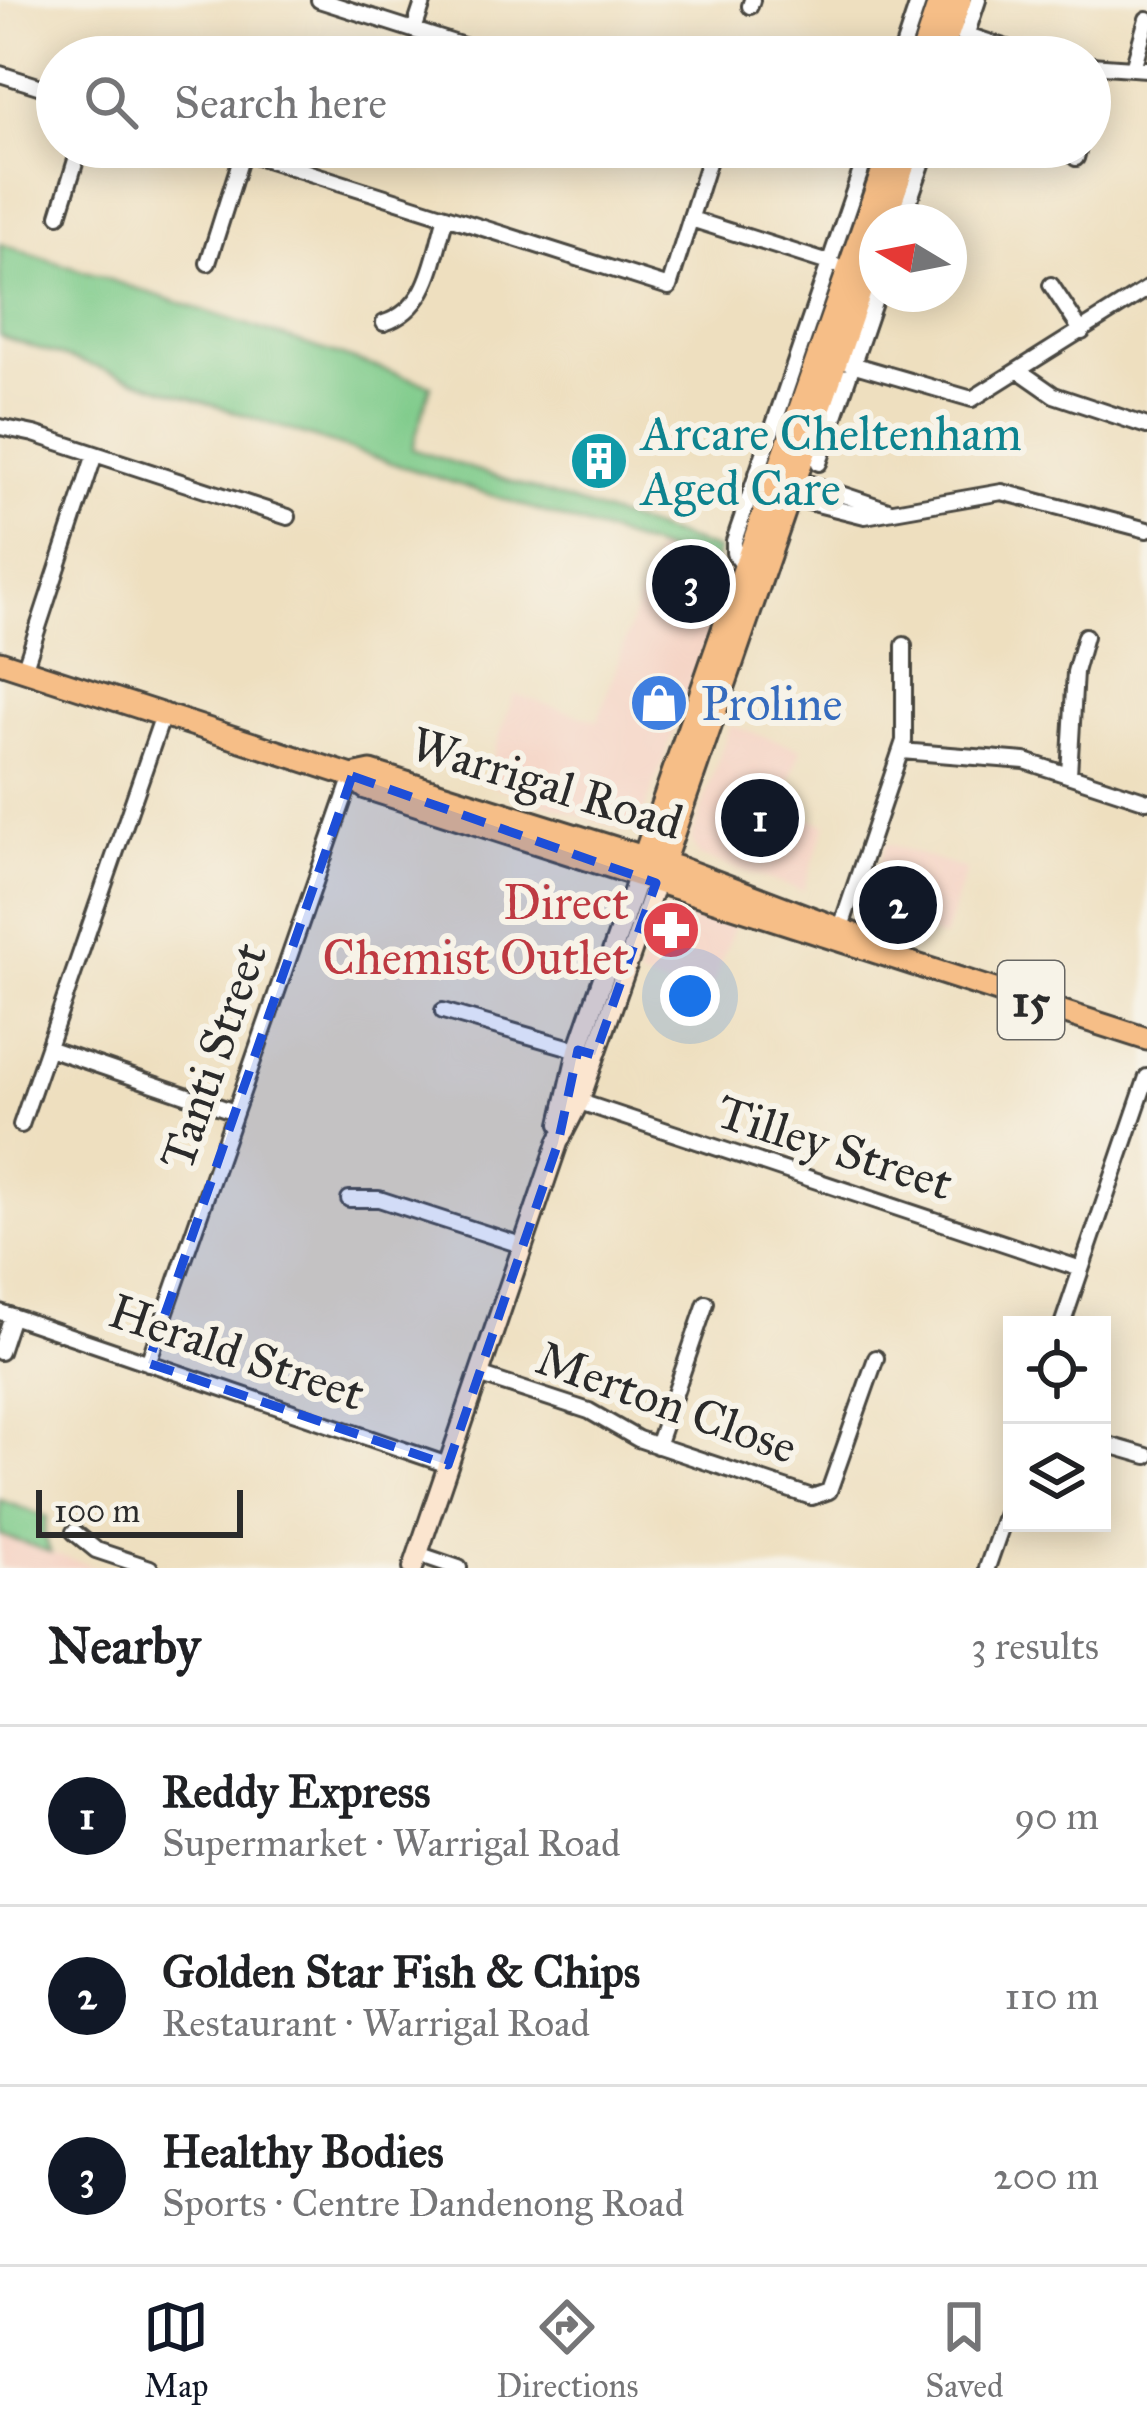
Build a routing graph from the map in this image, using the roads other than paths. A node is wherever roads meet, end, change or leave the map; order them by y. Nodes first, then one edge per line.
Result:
1 (319, 0) edge
2 (424, 0) edge
3 (919, 0) edge
4 (940, 0) edge
5 (960, 0) edge
6 (978, 0) edge
7 (1147, 20) edge
8 (950, 29) junction
9 (414, 30) junction
10 (433, 36) edge
11 (907, 36) edge
12 (943, 36) edge
13 (948, 36) edge
14 (952, 36) edge
15 (971, 36) edge
16 (1140, 68) edge
17 (0, 74) edge
18 (36, 85) edge
19 (74, 168) edge
20 (231, 168) edge
21 (295, 168) edge
22 (707, 168) edge
23 (868, 168) edge
24 (885, 168) edge
25 (903, 168) edge
26 (921, 168) edge
27 (890, 204) edge
28 (908, 204) edge
29 (59, 215) dead end
30 (446, 217) junction
31 (691, 219) junction
32 (208, 263) dead end
33 (855, 275) edge
34 (1051, 284) dead end
35 (1147, 289) edge
36 (384, 323) dead end
37 (1082, 332) junction
38 (837, 360) junction
39 (1036, 362) junction
40 (1021, 373) junction
41 (1045, 389) junction
42 (1147, 426) edge
43 (0, 428) edge
44 (95, 454) junction
45 (819, 463) dead end
46 (785, 486) junction
47 (288, 517) dead end
48 (1147, 530) edge
49 (747, 570) junction
50 (1084, 637) dead end
51 (904, 645) dead end
52 (0, 662) edge
53 (25, 670) junction
54 (164, 716) junction
55 (901, 751) junction
56 (1069, 774) junction
57 (352, 776) junction
58 (1147, 801) edge
59 (650, 870) junction
60 (839, 933) junction
61 (443, 1011) dead end
62 (1147, 1039) edge
63 (48, 1048) junction
64 (587, 1052) junction
65 (1147, 1077) edge
66 (572, 1099) junction
67 (235, 1112) junction
68 (21, 1125) dead end
69 (349, 1199) dead end
70 (524, 1246) junction
71 (1081, 1269) junction
72 (706, 1304) dead end
73 (6, 1314) edge
74 (1065, 1316) edge
75 (0, 1352) edge
76 (876, 1358) dead end
77 (148, 1363) junction
78 (479, 1375) junction
79 (657, 1446) junction
80 (1111, 1446) edge
81 (1147, 1456) edge
82 (448, 1465) junction
83 (1003, 1522) edge
84 (74, 1532) dead end
85 (415, 1561) edge
86 (150, 1568) edge
87 (459, 1568) edge
88 (987, 1568) edge

1 - 9 street
2 - 9 street
3 - 11 street
4 - 8 main road
5 - 8 main road
6 - 8 street
7 - 16 street
8 - 12 main road
8 - 13 main road
8 - 14 street
8 - 15 street
9 - 10 street
17 - 18 street
19 - 29 street
20 - 32 street
21 - 30 street
22 - 31 street
23 - 33 street
24 - 33 main road
25 - 27 main road
26 - 28 street
30 - 31 street
30 - 36 street
31 - 33 street
33 - 38 main road
33 - 38 street
33 - 49 street
34 - 37 street
35 - 37 street
37 - 39 street
38 - 40 street
38 - 45 street
38 - 46 main road
39 - 40 street
39 - 41 street
40 - 41 street
41 - 42 street
43 - 44 street
44 - 47 street
44 - 53 street
46 - 48 street
46 - 49 main road
46 - 59 main road
49 - 59 main road
50 - 56 street
51 - 55 street
52 - 53 main road, Warrigal Road / 15
53 - 54 main road, Warrigal Road / 15
54 - 57 main road, Warrigal Road / 15
54 - 63 street
55 - 56 street
55 - 60 street
56 - 58 street
57 - 59 main road, Warrigal Road / 15
57 - 67 street, Tanti Street
59 - 60 main road, Warrigal Road / 15
59 - 64 main road
60 - 62 main road, Warrigal Road / 15
61 - 64 street
63 - 67 street
63 - 68 street
64 - 66 main road
65 - 71 street
66 - 70 main road
66 - 71 street, Tilley Street
67 - 77 street, Tanti Street
69 - 70 street
70 - 78 main road
71 - 74 street
72 - 79 street
73 - 75 street
73 - 77 street, Herald Street
76 - 79 street, Merton Close
77 - 82 street, Herald Street
78 - 79 street, Merton Close
78 - 82 main road
80 - 81 street
82 - 85 main road
83 - 88 street
84 - 86 street
85 - 87 street

